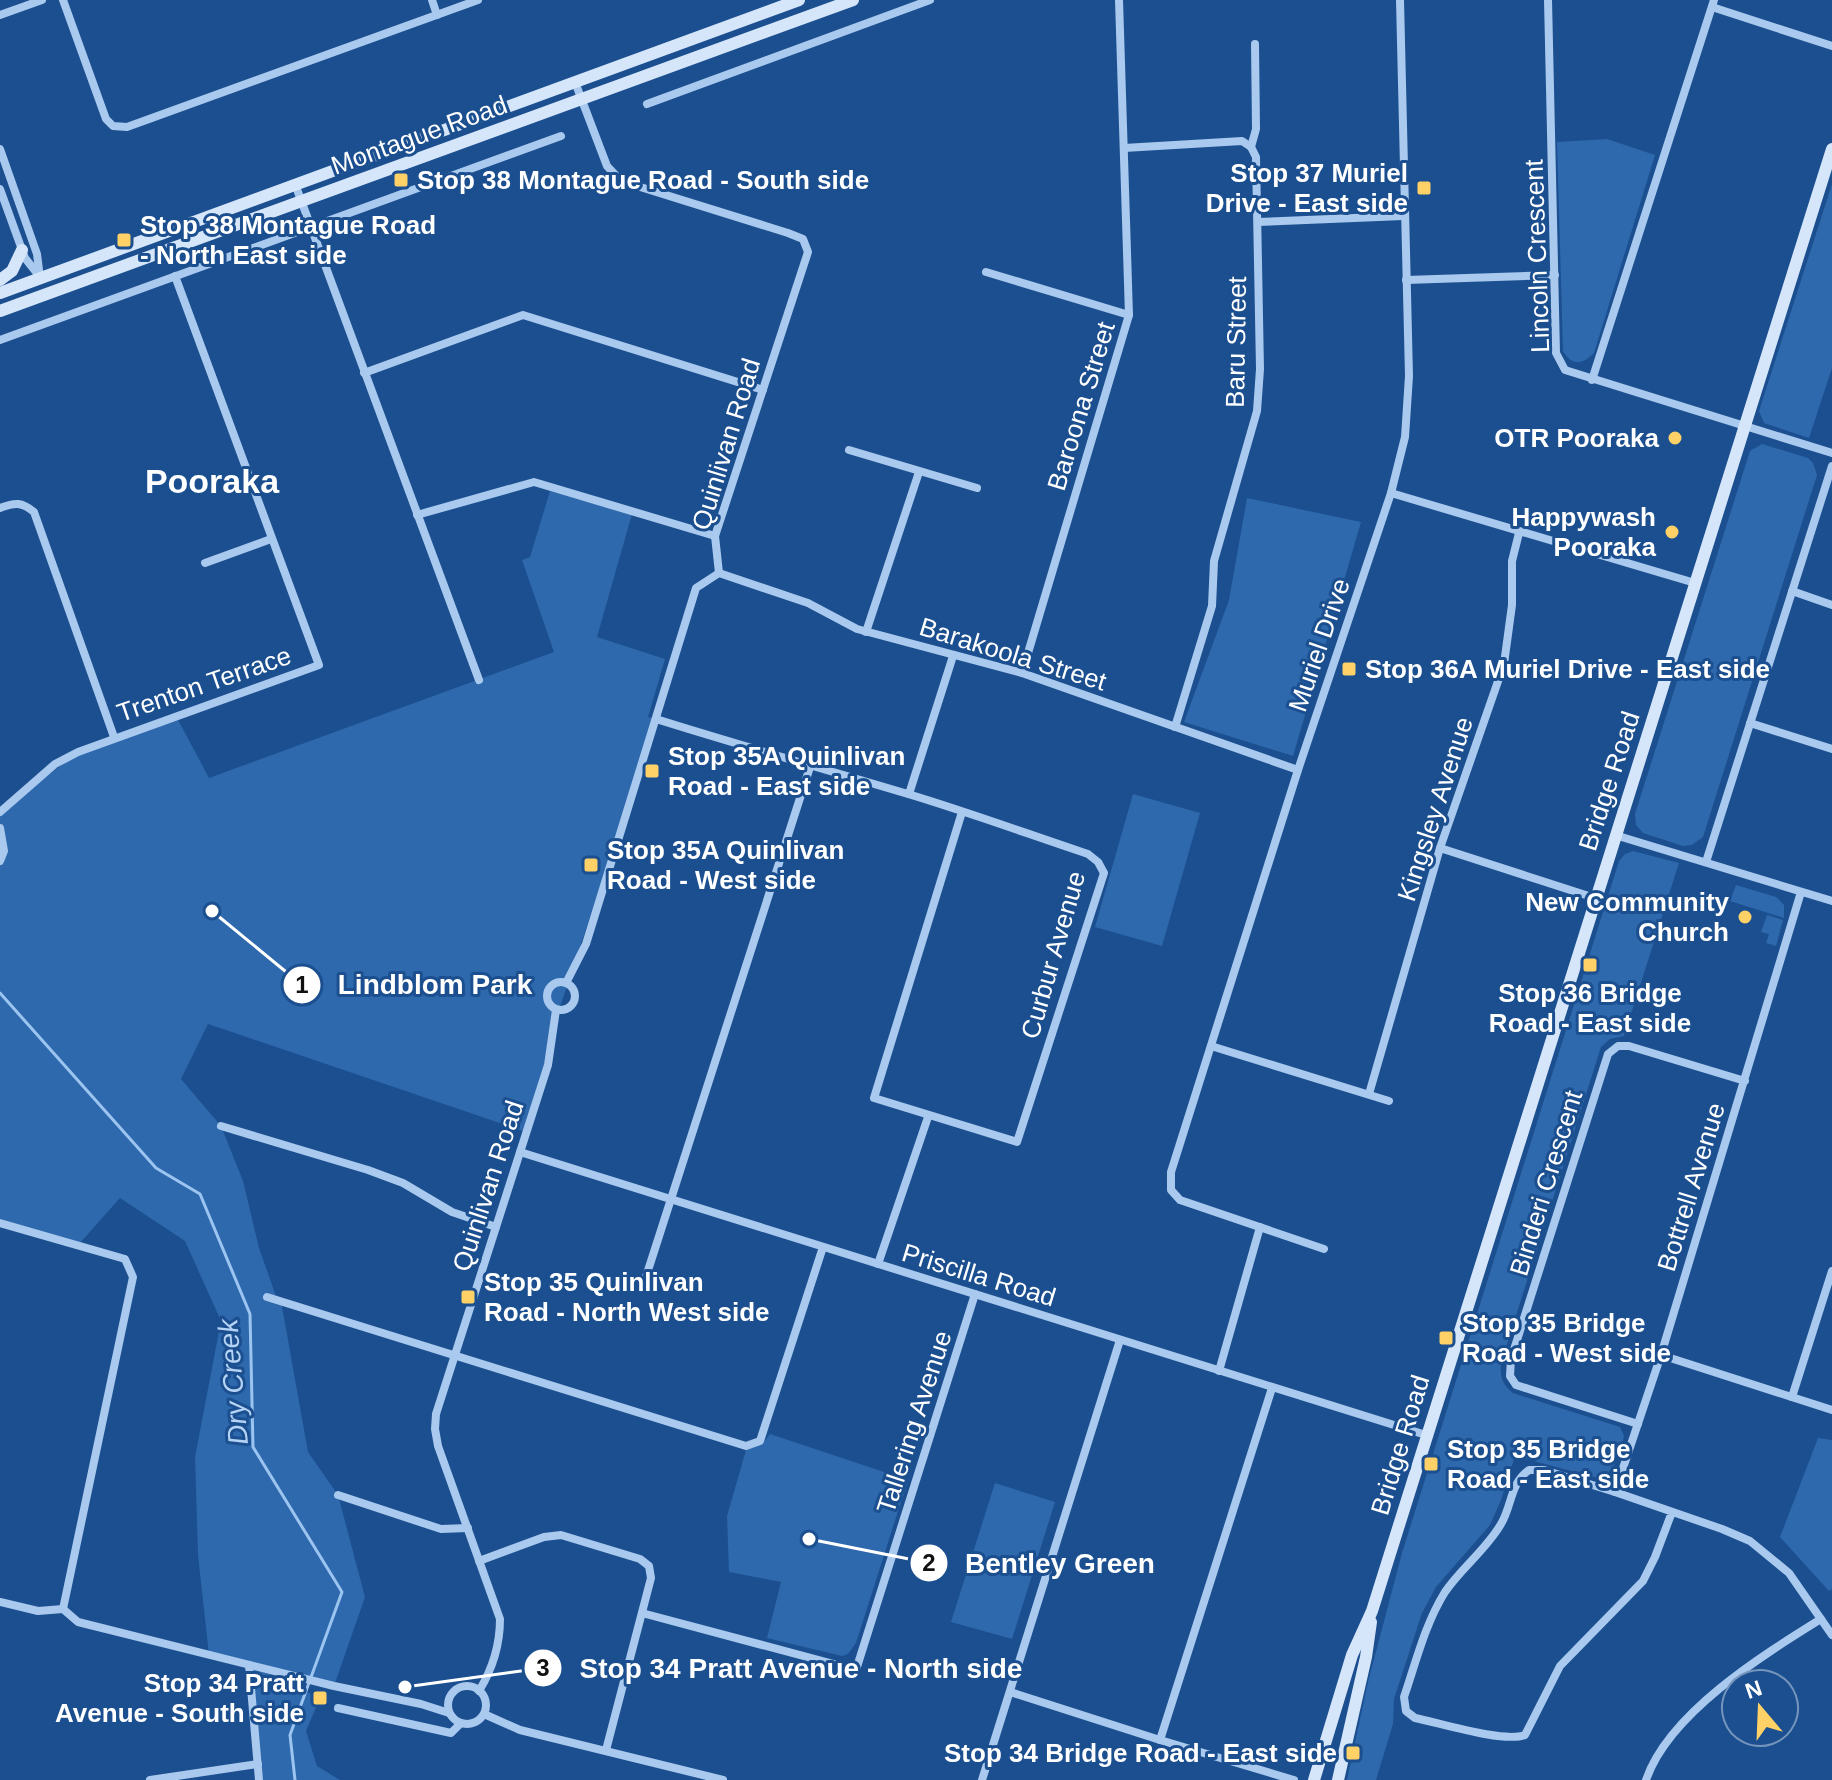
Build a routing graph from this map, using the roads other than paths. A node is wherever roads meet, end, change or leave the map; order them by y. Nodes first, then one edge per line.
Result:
1 (42, 0) edge
2 (63, 0) edge
3 (432, 0) edge
4 (478, 0) edge
5 (799, 0) edge
6 (853, 0) edge
7 (930, 0) edge
8 (1119, 0) edge
9 (1400, 0) edge
10 (1548, 0) edge
11 (1713, 4) edge
12 (0, 15) edge
13 (437, 15) junction
14 (1255, 44) dead end
15 (1832, 46) edge
16 (575, 82) junction
17 (582, 99) junction
18 (647, 104) dead end
19 (561, 136) dead end
20 (1251, 147) junction
21 (1124, 148) junction
22 (0, 149) edge
23 (1832, 149) edge
24 (295, 184) junction
25 (0, 189) edge
26 (301, 201) junction
27 (1403, 216) junction
28 (1258, 222) junction
29 (311, 227) junction
30 (22, 250) junction
31 (986, 272) dead end
32 (1555, 275) junction
33 (175, 276) junction
34 (40, 278) junction
35 (0, 280) edge
36 (1406, 280) junction
37 (0, 293) edge
38 (46, 294) junction
39 (0, 311) edge
40 (1129, 315) junction
41 (0, 340) edge
42 (364, 373) junction
43 (1592, 380) junction
44 (763, 390) junction
45 (1744, 426) junction
46 (849, 450) dead end
47 (1832, 453) edge
48 (1832, 466) edge
49 (919, 472) junction
50 (977, 488) dead end
51 (1391, 493) junction
52 (0, 508) edge
53 (417, 515) junction
54 (1519, 533) junction
55 (715, 536) junction
56 (271, 539) junction
57 (205, 563) dead end
58 (719, 573) junction
59 (1695, 583) junction
60 (1792, 591) junction
61 (1832, 605) edge
62 (866, 632) junction
63 (953, 656) junction
64 (1022, 673) junction
65 (479, 680) dead end
66 (656, 719) junction
67 (1750, 723) junction
68 (1175, 727) junction
69 (114, 737) junction
70 (1832, 749) edge
71 (810, 767) junction
72 (1298, 770) junction
73 (909, 794) junction
74 (0, 812) edge
75 (962, 812) junction
76 (0, 828) edge
77 (1615, 835) junction
78 (1440, 848) junction
79 (0, 861) edge
80 (1706, 862) junction
81 (1801, 892) junction
82 (1595, 898) junction
83 (1832, 901) edge
84 (566, 983) junction
85 (556, 1010) junction
86 (1211, 1046) junction
87 (1745, 1081) junction
88 (1369, 1094) junction
89 (1389, 1101) dead end
90 (928, 1117) junction
91 (221, 1126) dead end
92 (520, 1152) junction
93 (672, 1199) junction
94 (0, 1223) edge
95 (496, 1227) junction
96 (1260, 1227) junction
97 (823, 1247) junction
98 (1324, 1249) dead end
99 (878, 1264) junction
100 (1832, 1271) edge
101 (643, 1286) dead end
102 (975, 1294) junction
103 (267, 1297) dead end
104 (1120, 1340) junction
105 (1661, 1355) junction
106 (455, 1356) junction
107 (1219, 1371) junction
108 (1272, 1388) junction
109 (1792, 1397) junction
110 (1832, 1410) edge
111 (1638, 1424) junction
112 (1426, 1435) junction
113 (1615, 1492) junction
114 (338, 1495) dead end
115 (1672, 1512) junction
116 (468, 1528) junction
117 (479, 1561) junction
118 (0, 1602) edge
119 (63, 1609) junction
120 (1372, 1611) junction
121 (642, 1613) junction
122 (1821, 1619) junction
123 (1832, 1635) edge
124 (249, 1665) junction
125 (479, 1691) junction
126 (1010, 1692) junction
127 (449, 1701) junction
128 (421, 1704) junction
129 (338, 1708) dead end
130 (449, 1713) junction
131 (484, 1714) junction
132 (1332, 1718) junction
133 (460, 1724) junction
134 (1160, 1740) junction
135 (606, 1750) junction
136 (258, 1764) junction
137 (685, 1775) edge
138 (150, 1780) edge
139 (259, 1780) edge
140 (723, 1780) edge
141 (982, 1780) edge
142 (1294, 1780) edge
143 (1314, 1780) edge
144 (1324, 1780) edge
145 (1338, 1780) edge
146 (1646, 1780) edge

1 - 12 street
2 - 13 street
3 - 13 street
4 - 13 street
5 - 16 main road, Montague Road
6 - 17 main road, Montague Road
7 - 18 street
8 - 21 street, Baroona Street
9 - 27 street, Muriel Drive
10 - 32 street, Lincoln Crescent
11 - 15 street
11 - 43 street
14 - 20 street, Baru Street
16 - 17 street, Quinlivan Road
16 - 24 main road, Montague Road
17 - 26 main road, Montague Road
17 - 44 street, Quinlivan Road
19 - 29 street
20 - 21 street
20 - 28 street, Baru Street
21 - 40 street, Baroona Street
22 - 34 street
23 - 45 main road, Bridge Road
24 - 26 street
24 - 34 main road, Montague Road
25 - 30 street
26 - 29 street
26 - 38 main road, Montague Road
27 - 28 street
27 - 36 street, Muriel Drive
28 - 68 street, Baru Street
29 - 33 street
29 - 42 street
30 - 34 street
30 - 35 main road
31 - 40 street
32 - 36 street
32 - 43 street, Lincoln Crescent
33 - 41 street
33 - 56 street, Trenton Terrace
34 - 37 main road, Montague Road
34 - 38 main road
36 - 51 street, Muriel Drive
38 - 39 main road, Montague Road
40 - 64 street, Baroona Street
42 - 44 street
42 - 53 street
43 - 45 street, Lincoln Crescent
44 - 55 street, Quinlivan Road
45 - 47 street, Lincoln Crescent
45 - 59 main road, Bridge Road
46 - 49 street
48 - 60 street
49 - 50 street
49 - 62 street
51 - 54 street
51 - 72 street, Muriel Drive
52 - 69 street
53 - 55 street
53 - 65 street
54 - 59 street
54 - 78 street, Kingsley Avenue
55 - 58 street, Quinlivan Road
56 - 57 street
56 - 69 street, Trenton Terrace
58 - 62 street, Barakoola Street
58 - 66 street
59 - 77 main road, Bridge Road
60 - 61 street
60 - 67 street
62 - 63 street, Barakoola Street
63 - 64 street, Barakoola Street
63 - 73 street
64 - 68 street, Barakoola Street
66 - 71 street, Curbur Avenue
66 - 84 street
67 - 70 street
67 - 80 street
68 - 72 street, Barakoola Street
69 - 74 street, Trenton Terrace
71 - 73 street, Curbur Avenue
71 - 93 street
72 - 86 street, Muriel Drive
73 - 75 street, Curbur Avenue
75 - 90 street
75 - 90 street, Curbur Avenue
76 - 79 street
77 - 80 street
77 - 82 main road, Bridge Road
78 - 82 street
78 - 88 street, Kingsley Avenue
80 - 81 street
81 - 83 street
81 - 87 street, Bottrell Avenue
82 - 112 main road, Bridge Road
84 - 85 street
84 - 85 street
85 - 92 street, Quinlivan Road
86 - 88 street
86 - 96 street, Muriel Drive
87 - 105 street, Bottrell Avenue
87 - 111 street, Binderi Crescent
88 - 89 street
90 - 99 street
91 - 95 street
92 - 93 street, Priscilla Road
92 - 95 street, Quinlivan Road
93 - 97 street, Priscilla Road
93 - 101 street
94 - 119 street
95 - 106 street, Quinlivan Road
96 - 98 street, Muriel Drive
96 - 107 street
97 - 99 street, Priscilla Road
97 - 106 street
99 - 102 street, Priscilla Road
100 - 109 street
102 - 104 street, Priscilla Road
102 - 121 street, Tallering Avenue
103 - 106 street
104 - 107 street, Priscilla Road
104 - 126 street
105 - 109 street
105 - 111 street, Bottrell Avenue
106 - 116 street, Quinlivan Road
107 - 108 street, Priscilla Road
108 - 112 street, Priscilla Road
108 - 134 street
109 - 110 street
111 - 113 street, Bottrell Avenue
112 - 120 main road, Bridge Road
113 - 115 street
113 - 115 street
114 - 116 street
115 - 122 street
116 - 117 street, Quinlivan Road
117 - 121 street
117 - 125 street, Quinlivan Road
118 - 119 street
119 - 124 street
120 - 132 main road, Bridge Road
120 - 145 main road, Bridge Road
121 - 135 street
122 - 123 street
122 - 146 street
124 - 128 street
124 - 136 street
125 - 127 street
125 - 131 street
126 - 134 street
126 - 141 street
127 - 128 street
127 - 130 street
128 - 130 street
129 - 133 street
130 - 133 street
131 - 133 street
131 - 135 street
132 - 143 main road, Bridge Road
132 - 144 main road
134 - 142 street
135 - 137 street
136 - 138 street
136 - 139 street
137 - 140 street

